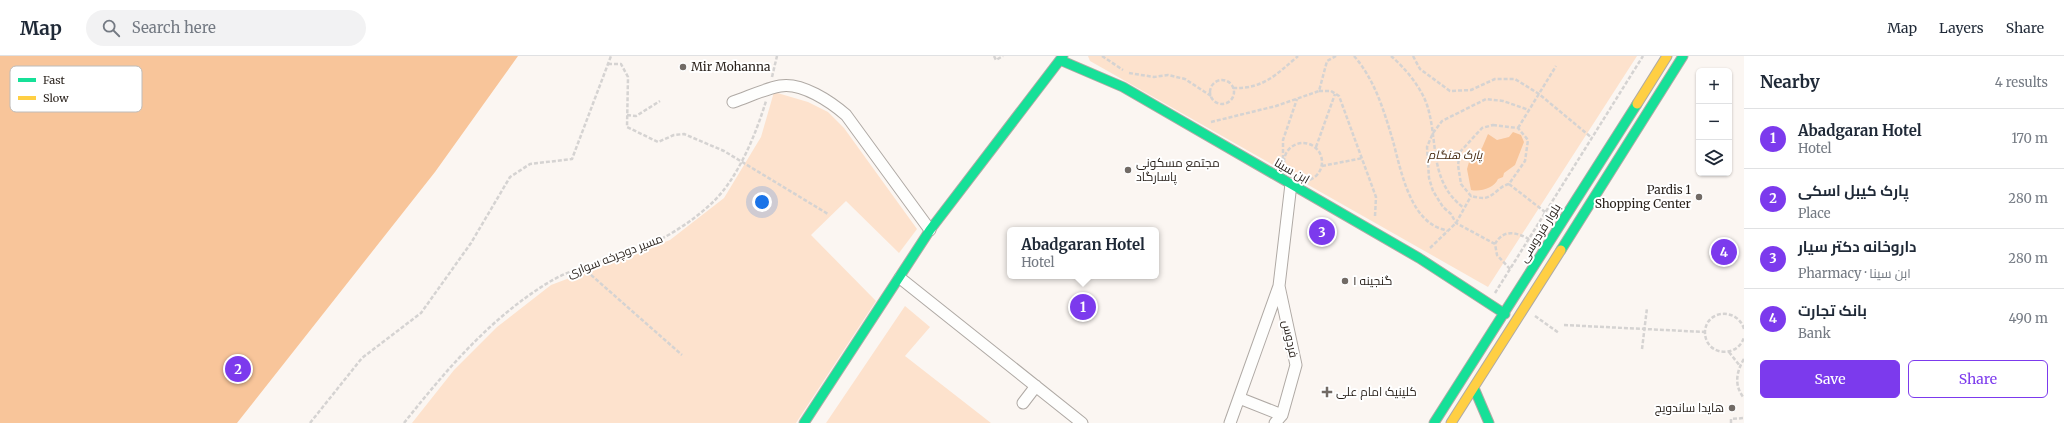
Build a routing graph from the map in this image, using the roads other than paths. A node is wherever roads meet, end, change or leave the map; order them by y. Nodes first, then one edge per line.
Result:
1 (1667, 56) edge
2 (1684, 56) edge
3 (1062, 58) edge
4 (733, 102) dead end
5 (1291, 184) junction
6 (930, 230) junction
7 (900, 278) junction
8 (1279, 286) junction
9 (1505, 314) junction
10 (1516, 322) junction
11 (1036, 386) junction
12 (1474, 388) junction
13 (1239, 398) junction
14 (1023, 403) dead end
15 (1279, 419) edge
16 (1452, 421) edge
17 (1435, 422) edge
18 (804, 423) edge
19 (1082, 423) edge
20 (1230, 423) edge
21 (1463, 423) edge
22 (1489, 423) edge

1 - 9 street, بلوار فردوسی
2 - 10 street
3 - 5 street, ابن سینا
3 - 6 street
4 - 6 street
5 - 8 street, فردوس
5 - 9 street, ابن سینا
6 - 7 street
7 - 11 street
7 - 18 street
8 - 13 street, فردوس
8 - 15 street, فردوس
9 - 10 street, ابن سینا
9 - 17 street, بلوار فردوسی
10 - 12 street
11 - 14 street
11 - 19 street
12 - 16 street
12 - 22 street
13 - 15 street, فردوس
13 - 20 street, فردوس
16 - 17 street
16 - 21 street

